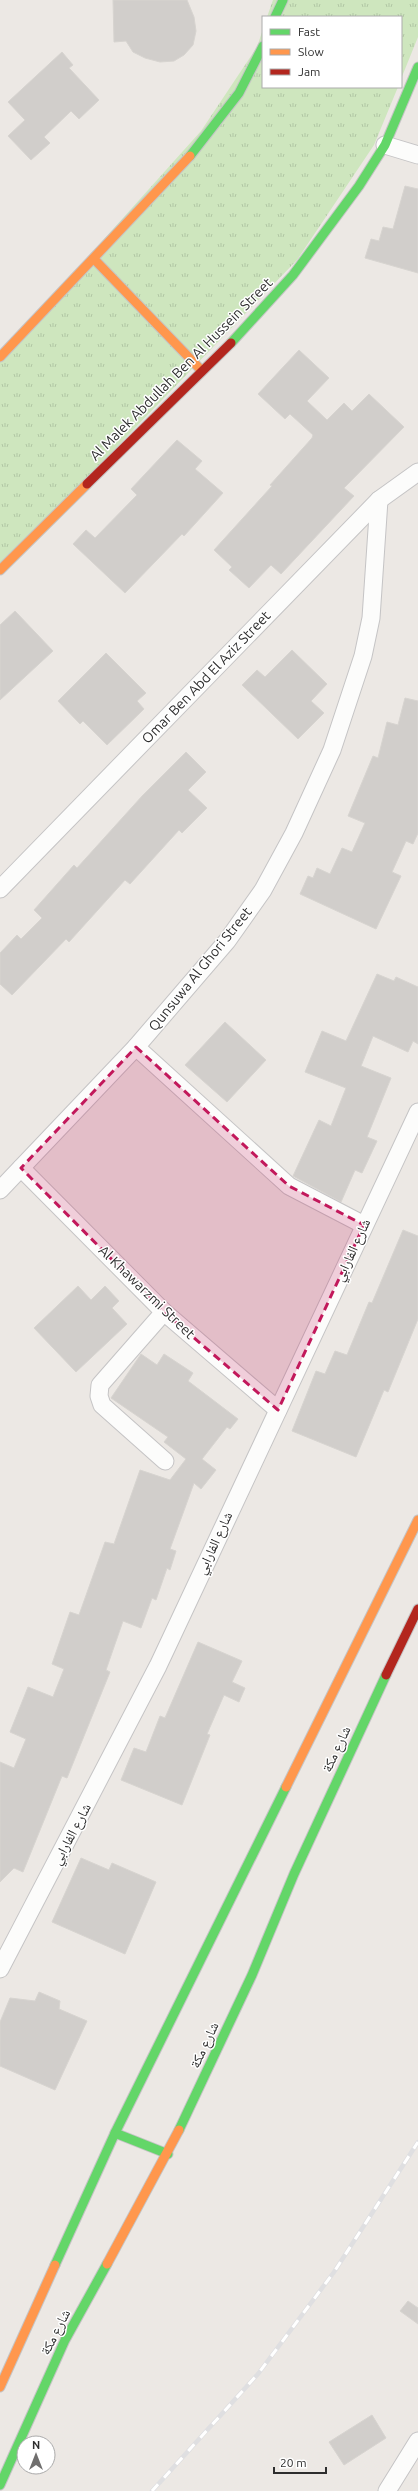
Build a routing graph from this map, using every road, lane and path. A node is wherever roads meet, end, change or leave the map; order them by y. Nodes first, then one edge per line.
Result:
1 (282, 0) edge
2 (275, 16) edge
3 (262, 48) edge
4 (418, 67) edge
5 (385, 145) junction
6 (418, 155) edge
7 (94, 259) junction
8 (0, 357) edge
9 (202, 371) junction
10 (418, 472) edge
11 (379, 500) junction
12 (0, 570) edge
13 (0, 888) edge
14 (136, 1047) junction
15 (418, 1112) edge
16 (21, 1168) junction
17 (0, 1190) edge
18 (364, 1225) junction
19 (164, 1312) junction
20 (278, 1410) junction
21 (165, 1460) dead end
22 (418, 1520) edge
23 (418, 1609) edge
24 (0, 1969) edge
25 (115, 2133) junction
26 (168, 2154) junction
27 (0, 2387) edge
28 (418, 2441) edge
29 (0, 2485) edge
30 (387, 2491) edge

1 - 2 main road
3 - 7 main road
4 - 5 main road, Al Malek Abdullah Ben Al Hussein Street
5 - 6 street
5 - 9 main road, Al Malek Abdullah Ben Al Hussein Street
7 - 8 main road
7 - 9 main road
9 - 12 main road, Al Malek Abdullah Ben Al Hussein Street
10 - 11 street, Omar Ben Abd El Aziz Street
11 - 13 street, Omar Ben Abd El Aziz Street
11 - 14 street, Qunsuwa Al Ghori Street
14 - 16 street, Qunsuwa Al Ghori Street
14 - 18 street
15 - 18 street, شارع الفارابي
16 - 17 street, Qunsuwa Al Ghori Street
16 - 19 street, Al Khawarzmi Street
18 - 20 street, شارع الفارابي
19 - 20 street, Al Khawarzmi Street
19 - 21 street
20 - 24 street, شارع الفارابي
22 - 25 main road, شارع مكة
23 - 26 main road, شارع مكة
25 - 26 main road
25 - 27 main road, شارع مكة
26 - 29 main road, شارع مكة
28 - 30 street

